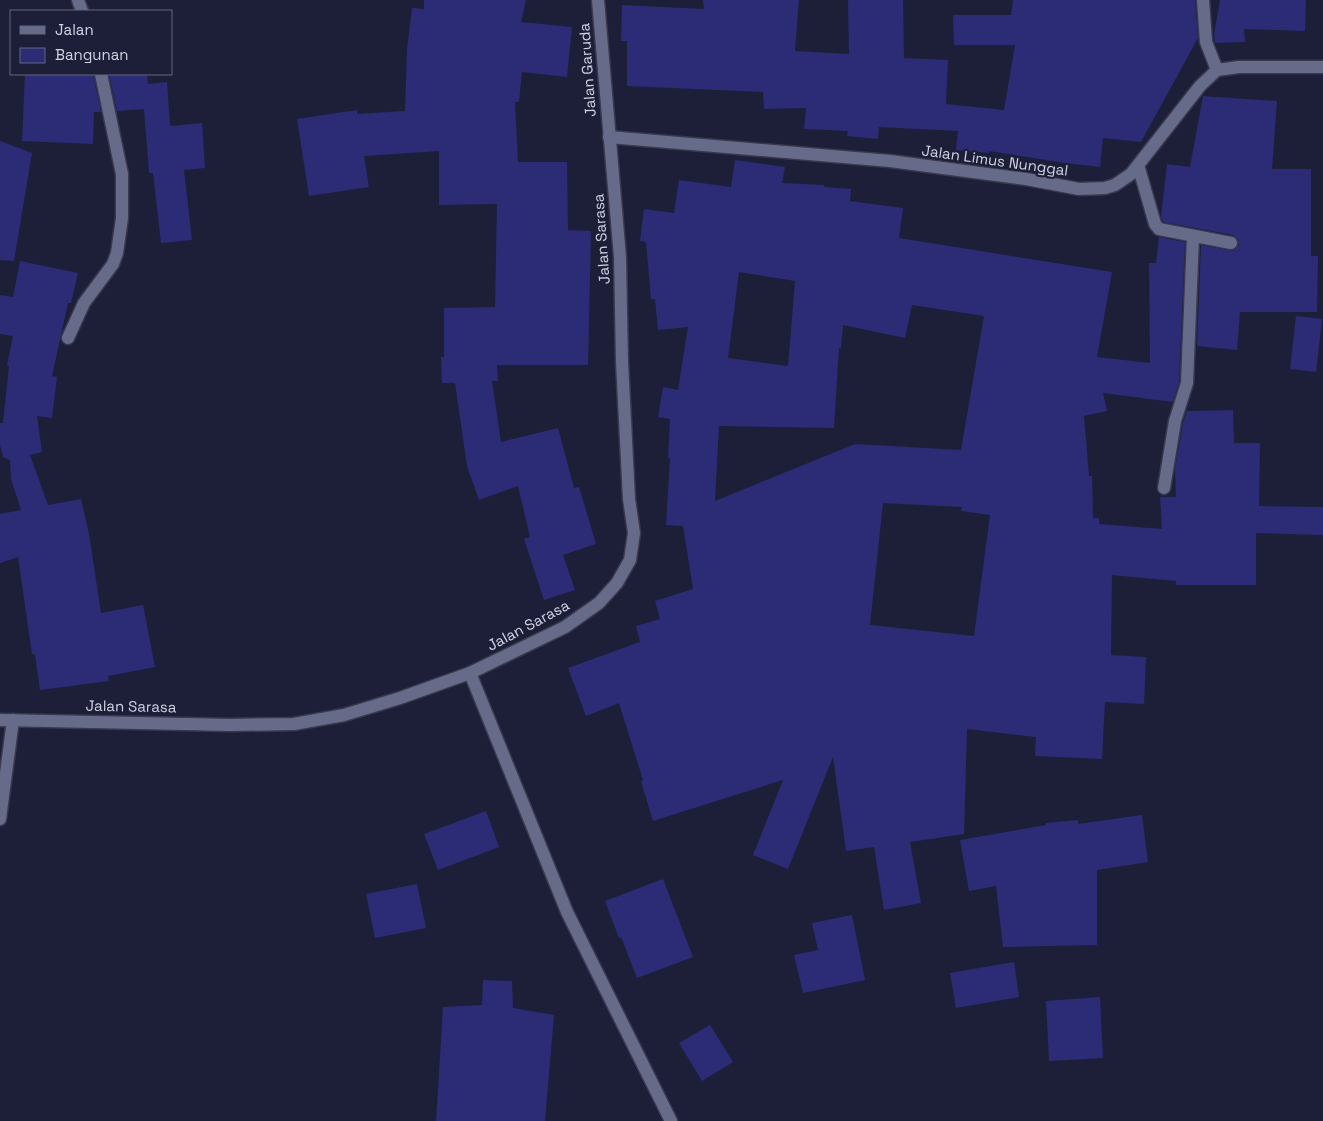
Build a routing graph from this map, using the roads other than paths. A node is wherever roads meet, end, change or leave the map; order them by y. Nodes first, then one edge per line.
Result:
1 (598, 0) edge
2 (1203, 0) edge
3 (1323, 66) edge
4 (1217, 70) junction
5 (102, 75) edge
6 (609, 137) junction
7 (1138, 165) junction
8 (1193, 237) junction
9 (1231, 243) dead end
10 (68, 338) dead end
11 (1164, 488) dead end
12 (470, 673) junction
13 (0, 720) edge
14 (13, 720) junction
15 (0, 819) edge
16 (671, 1121) edge

1 - 6 street, Jalan Garuda
2 - 4 street
3 - 4 street
4 - 7 street, Jalan Limus Nunggal
5 - 10 street
6 - 7 street, Jalan Limus Nunggal
6 - 12 street, Jalan Sarasa
7 - 8 street
8 - 9 street
8 - 11 street
12 - 14 street, Jalan Sarasa
12 - 16 street
13 - 14 street, Jalan Sarasa
14 - 15 street

